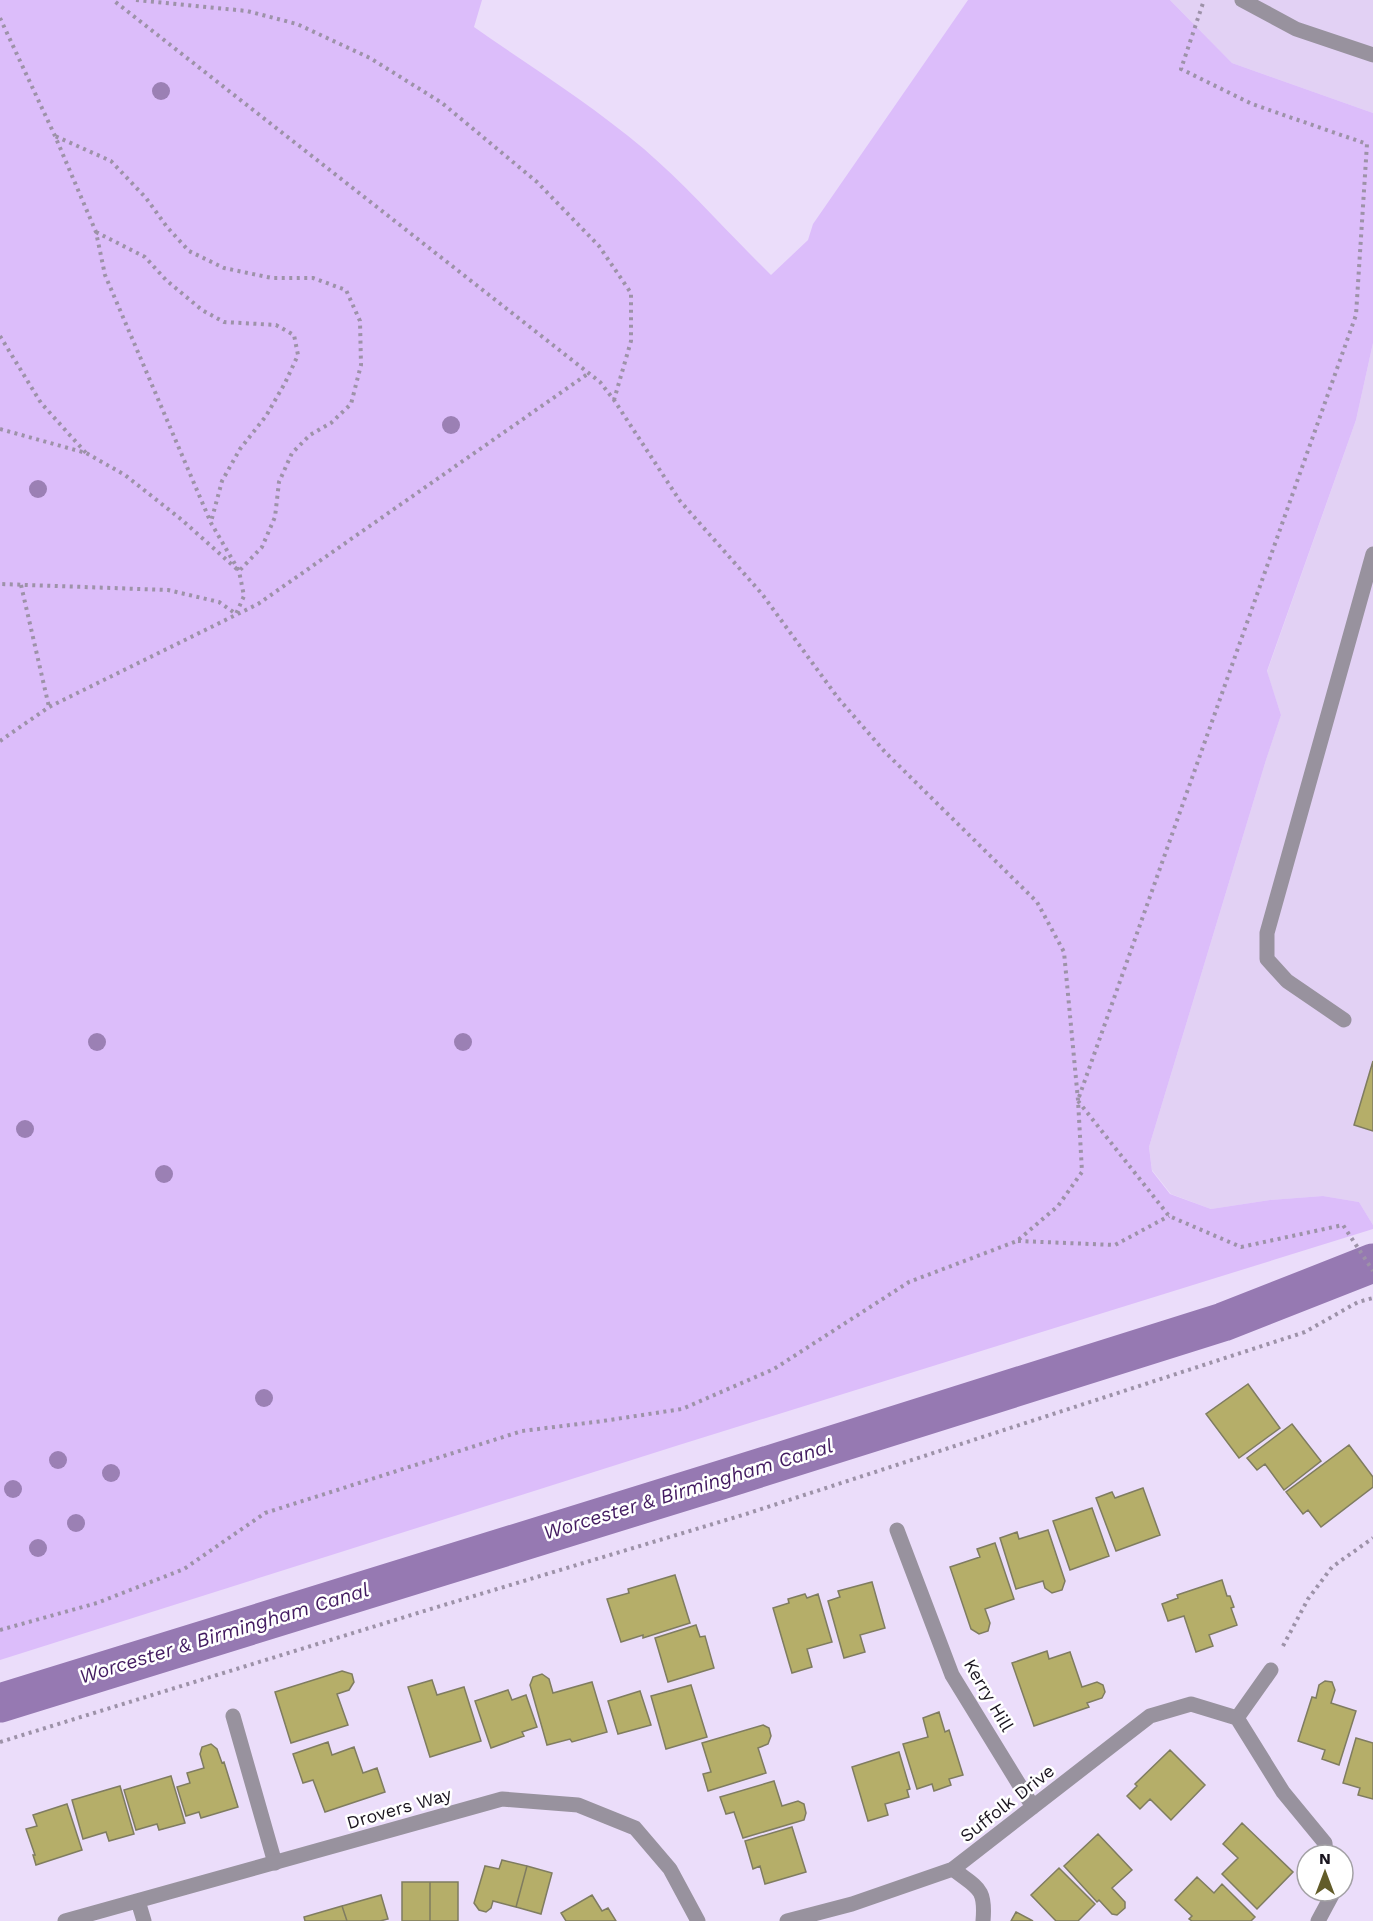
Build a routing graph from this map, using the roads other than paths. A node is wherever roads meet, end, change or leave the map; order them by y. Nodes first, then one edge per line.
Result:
1 (1242, 0) edge
2 (1373, 55) edge
3 (1373, 554) edge
4 (1344, 1020) dead end
5 (897, 1530) dead end
6 (1271, 1670) road end
7 (233, 1716) dead end
8 (1237, 1718) junction
9 (1033, 1807) junction
10 (1325, 1843) edge
11 (274, 1863) junction
12 (953, 1869) junction
13 (138, 1901) junction
14 (1328, 1903) edge
15 (65, 1921) edge
16 (144, 1921) edge
17 (698, 1921) edge
18 (788, 1921) edge
19 (983, 1921) edge
20 (1318, 1921) edge

1 - 2 street
3 - 4 street
5 - 9 street, Kerry Hill
6 - 8 street
7 - 11 street
8 - 9 street, Suffolk Drive
8 - 10 street
9 - 12 street, Suffolk Drive
11 - 13 street, Drovers Way
11 - 17 street, Drovers Way
12 - 18 street, Suffolk Drive
12 - 19 street
13 - 15 street, Drovers Way
13 - 16 street
14 - 20 street

